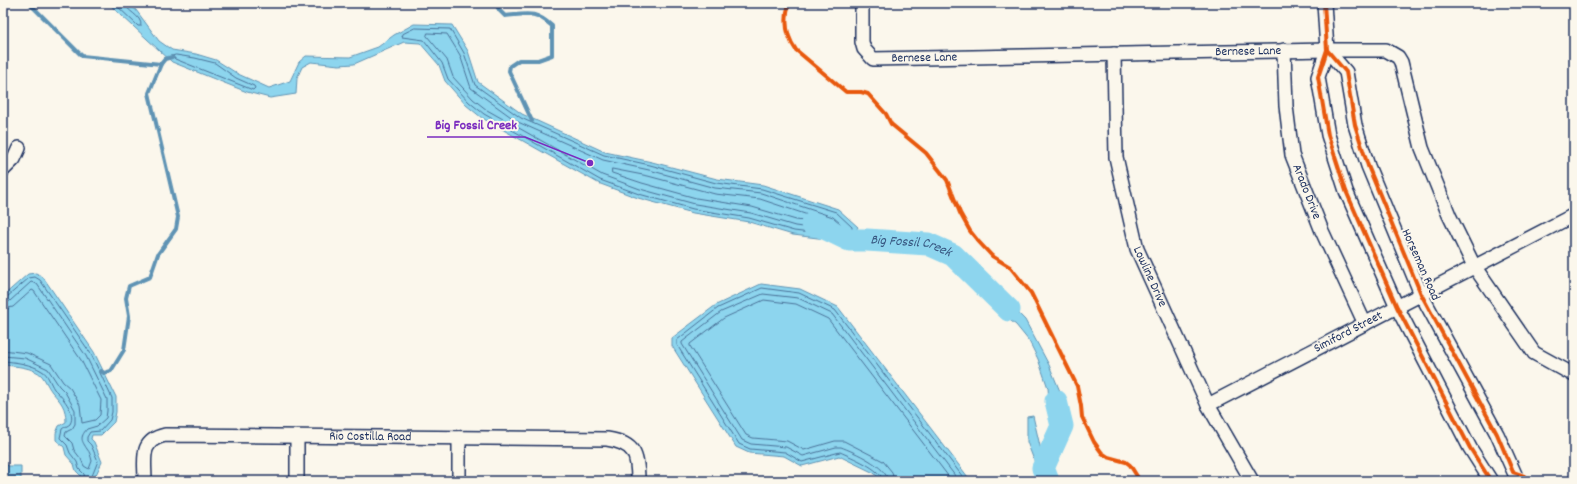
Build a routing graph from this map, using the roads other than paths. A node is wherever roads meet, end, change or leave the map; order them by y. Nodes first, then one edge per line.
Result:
1 (862, 3) edge
2 (1324, 3) edge
3 (1284, 50) junction
4 (1327, 50) junction
5 (1114, 54) junction
6 (19, 148) dead end
7 (3, 170) edge
8 (1574, 214) edge
9 (1474, 266) junction
10 (1421, 294) junction
11 (1396, 307) junction
12 (1365, 324) junction
13 (1574, 375) edge
14 (1208, 405) junction
15 (297, 437) junction
16 (459, 438) junction
17 (145, 481) edge
18 (297, 481) edge
19 (459, 481) edge
20 (638, 481) edge
21 (1252, 481) edge
22 (1491, 481) edge
23 (1518, 481) edge

1 - 5 street, Bernese Lane
2 - 4 street
3 - 4 street, Bernese Lane
3 - 5 street, Bernese Lane
3 - 12 street, Arado Drive
4 - 9 street, Bernese Lane
4 - 10 street, Horseman Road
4 - 11 street
5 - 14 street, Lowline Drive
6 - 7 street
8 - 9 street, Simiford Street
9 - 10 street, Simiford Street
9 - 13 street, Bernese Lane
10 - 11 street, Simiford Street
10 - 23 street, Horseman Road
11 - 12 street, Simiford Street
11 - 22 street
12 - 14 street, Simiford Street
14 - 21 street, Lowline Drive
15 - 16 street, Rio Costilla Road
15 - 17 street, Rio Costilla Road
15 - 18 street
16 - 19 street
16 - 20 street, Rio Costilla Road

